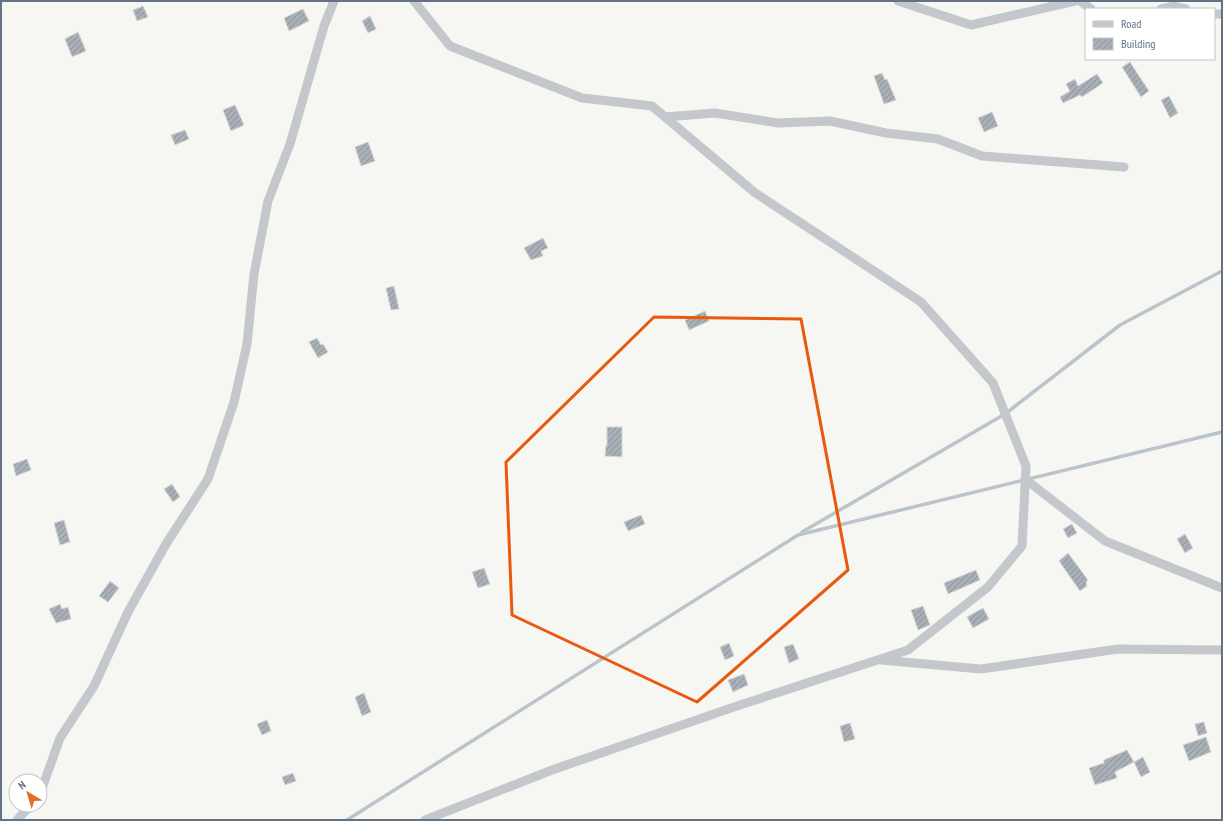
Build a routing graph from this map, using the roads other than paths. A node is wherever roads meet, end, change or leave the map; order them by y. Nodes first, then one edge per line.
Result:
1 (334, 1) edge
2 (414, 1) edge
3 (898, 1) edge
4 (1075, 1) edge
5 (1080, 1) edge
6 (1090, 8) edge
7 (1165, 8) edge
8 (1182, 8) edge
9 (665, 117) junction
10 (1124, 167) dead end
11 (1025, 479) junction
12 (1222, 588) edge
13 (1222, 650) edge
14 (878, 660) junction
15 (48, 773) edge
16 (425, 820) edge

1 - 15 street
2 - 9 street
3 - 4 street
5 - 6 street
7 - 8 street
9 - 10 street
9 - 11 street
11 - 12 street
11 - 14 street
13 - 14 street
14 - 16 street

